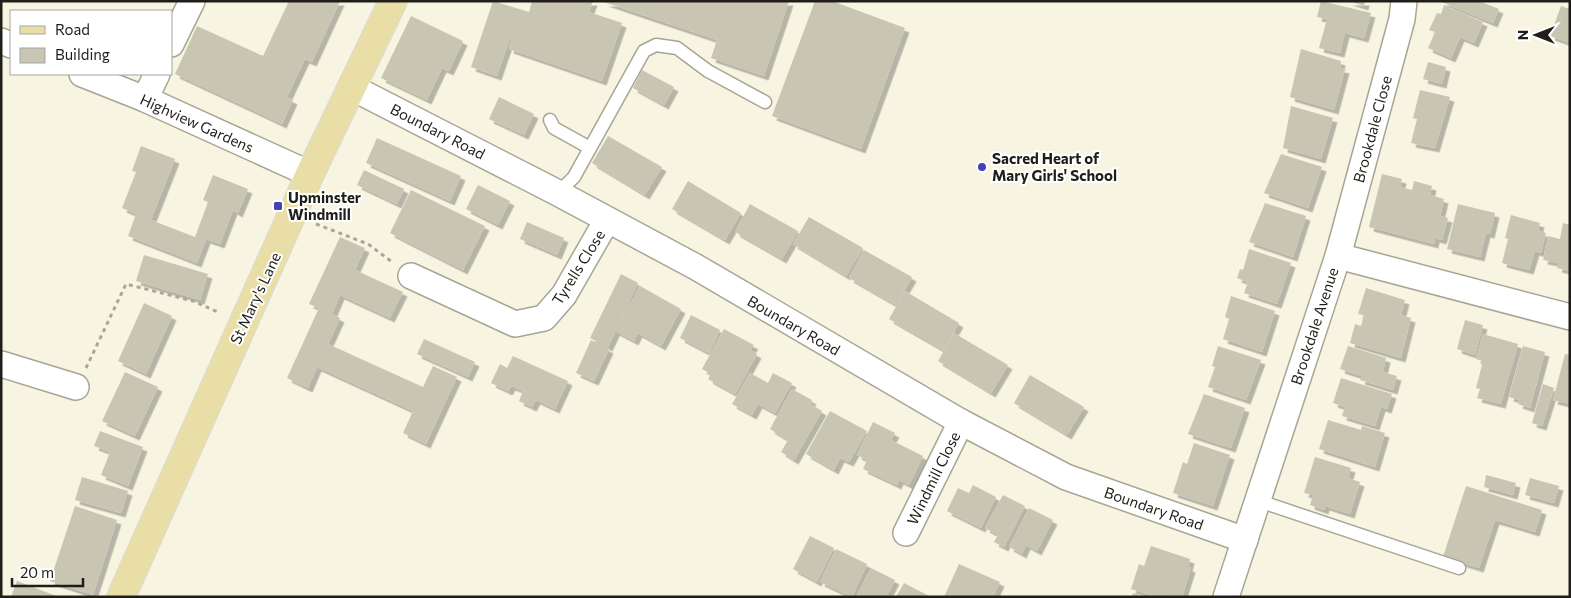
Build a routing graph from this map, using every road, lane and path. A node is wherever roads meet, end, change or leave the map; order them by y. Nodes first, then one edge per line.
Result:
1 (192, 1) edge
2 (393, 1) edge
3 (1404, 1) edge
4 (172, 42) edge
5 (84, 75) edge
6 (156, 75) edge
7 (353, 88) junction
8 (144, 99) junction
9 (766, 102) dead end
10 (550, 120) dead end
11 (590, 148) junction
12 (310, 174) junction
13 (558, 193) junction
14 (292, 216) junction
15 (607, 220) junction
16 (1338, 256) junction
17 (411, 276) joint
18 (1570, 317) edge
19 (244, 323) junction
20 (1, 364) edge
21 (76, 387) joint
22 (960, 422) junction
23 (1256, 500) junction
24 (906, 533) dead end
25 (1245, 540) junction
26 (1459, 568) dead end
27 (121, 597) edge
28 (1226, 597) edge

1 - 4 street
2 - 7 main road, St Mary's Lane
3 - 16 street, Brookdale Close
5 - 8 street, Highview Gardens
6 - 8 street
7 - 12 main road, St Mary's Lane
7 - 13 street, Boundary Road
8 - 12 street, Highview Gardens
9 - 11 lane
10 - 11 lane
11 - 13 lane
12 - 14 main road, St Mary's Lane
13 - 15 street, Boundary Road
14 - 17 path
14 - 19 main road, St Mary's Lane
15 - 17 street, Tyrells Close
15 - 22 street, Boundary Road
16 - 18 street, Brookdale Avenue
16 - 23 street, Brookdale Avenue
19 - 21 path
19 - 27 main road, St Mary's Lane
20 - 21 street
22 - 24 street, Windmill Close
22 - 25 street, Boundary Road
23 - 25 street, Brookdale Avenue
23 - 26 lane
25 - 28 street, Brookdale Avenue

